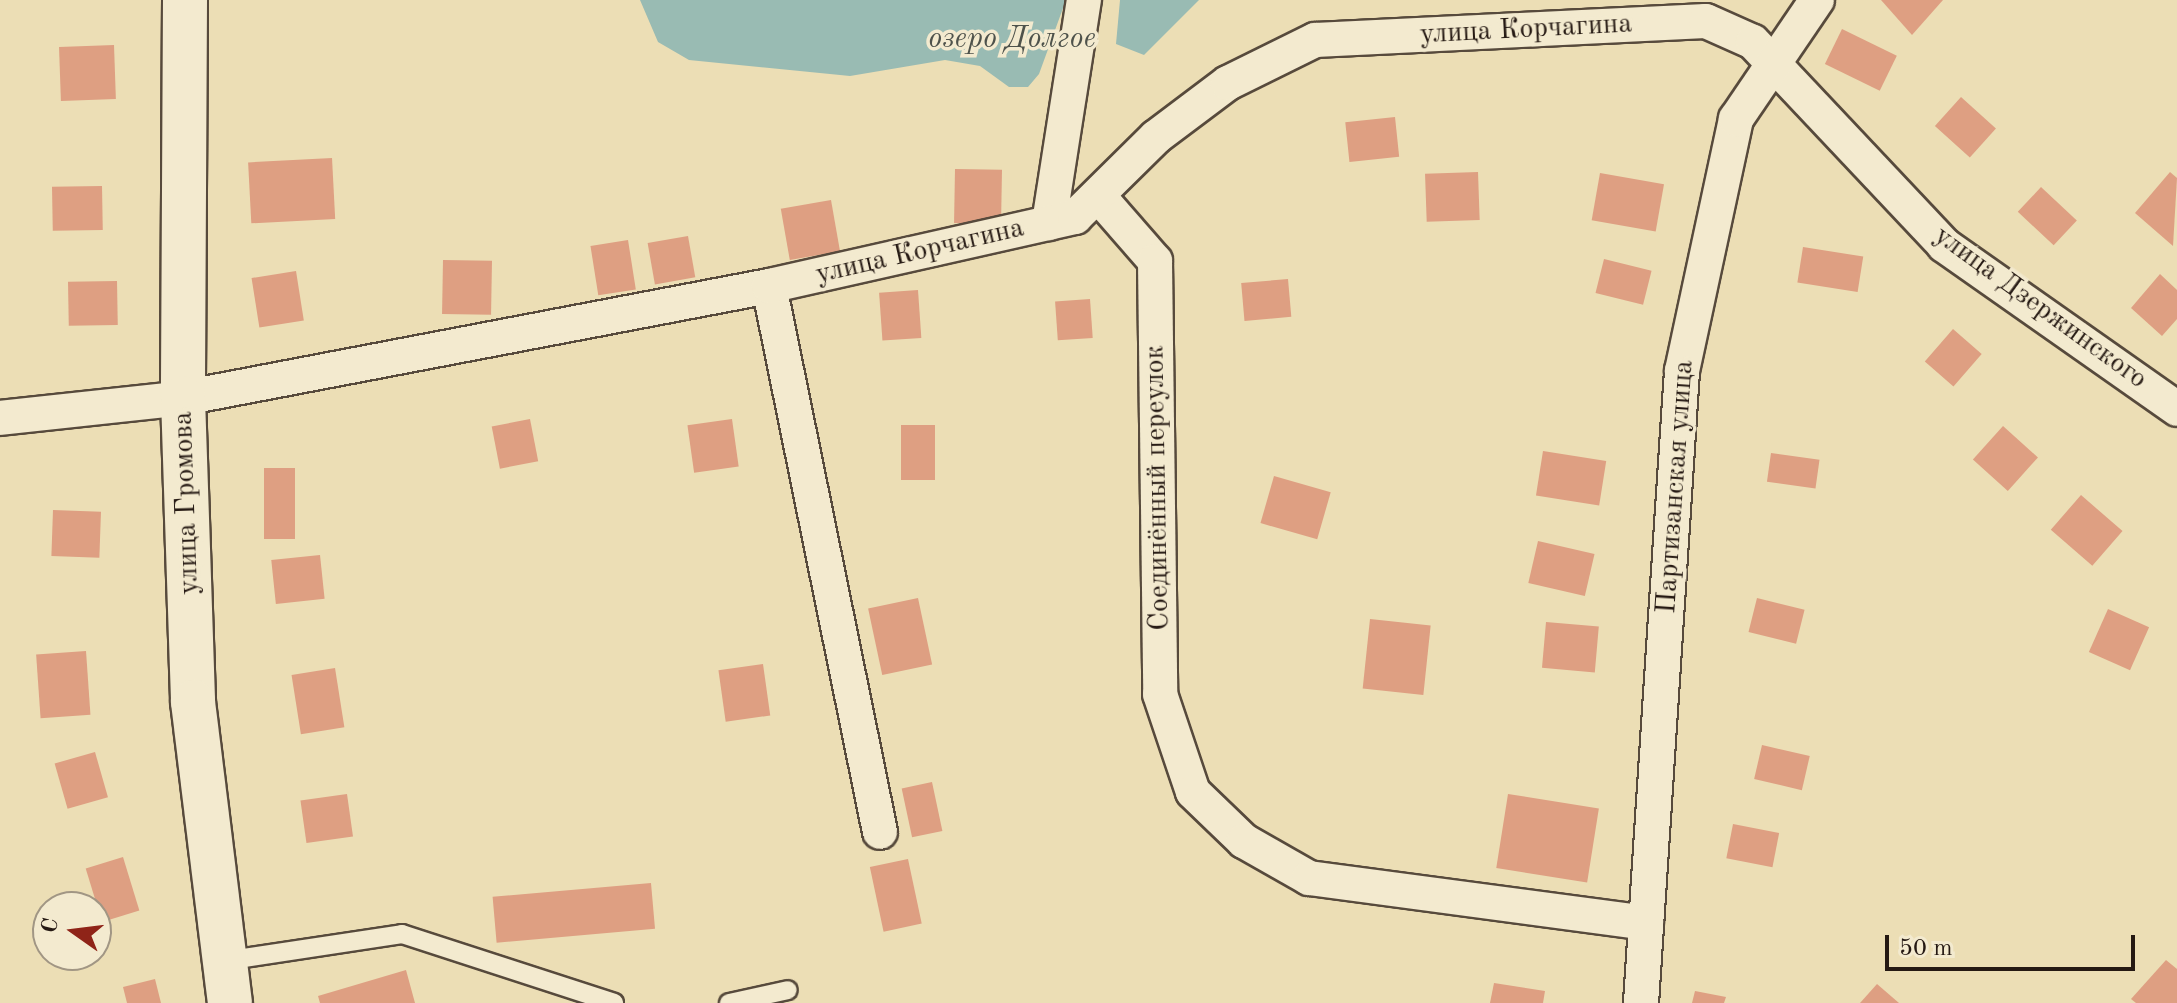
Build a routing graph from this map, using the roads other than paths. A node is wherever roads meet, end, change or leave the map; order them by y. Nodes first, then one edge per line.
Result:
1 (185, 0) edge
2 (1084, 0) edge
3 (1817, 0) edge
4 (1770, 68) junction
5 (1101, 199) junction
6 (1049, 223) junction
7 (769, 286) junction
8 (183, 398) junction
9 (2177, 409) edge
10 (0, 418) edge
11 (880, 832) dead end
12 (1646, 923) junction
13 (227, 982) edge
14 (788, 990) dead end
15 (614, 1003) edge
16 (729, 1003) edge
17 (1641, 1003) edge

1 - 8 street, улица Громова
2 - 6 street
3 - 4 street, Партизанская улица
4 - 5 street, улица Корчагина
4 - 9 street, улица Дзержинского
4 - 12 street, Партизанская улица
5 - 6 street, улица Корчагина
5 - 12 street, Соединённый переулок
6 - 7 street, улица Корчагина
7 - 8 street, улица Корчагина
7 - 11 street
8 - 10 street, улица Корчагина
8 - 13 street, улица Громова
12 - 17 street, Партизанская улица
13 - 15 lane
14 - 16 lane

